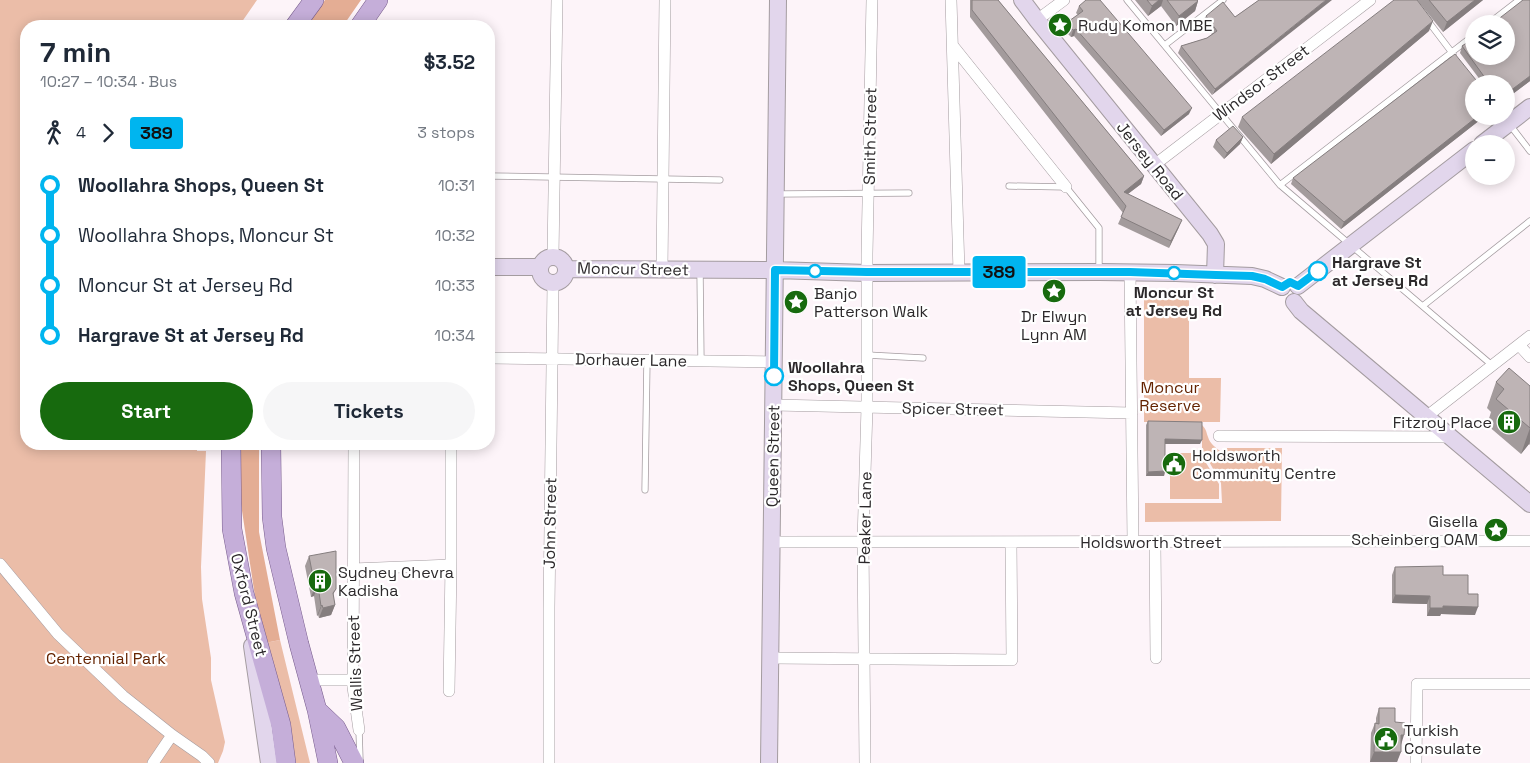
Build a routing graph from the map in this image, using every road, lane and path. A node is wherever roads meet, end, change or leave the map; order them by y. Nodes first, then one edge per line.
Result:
1 (314, 0) edge
2 (378, 0) edge
3 (557, 0) edge
4 (665, 0) edge
5 (778, 0) edge
6 (872, 0) edge
7 (951, 0) edge
8 (1022, 0) edge
9 (1064, 0) edge
10 (1127, 0) edge
11 (1223, 0) edge
12 (1370, 0) edge
13 (1519, 0) edge
14 (1423, 15) edge
15 (1500, 15) edge
16 (299, 20) edge
17 (364, 20) edge
18 (1036, 20) junction
19 (1465, 42) edge
20 (1165, 45) junction
21 (953, 46) junction
22 (1451, 52) junction
23 (1456, 58) edge
24 (1530, 107) edge
25 (1220, 114) junction
26 (1515, 115) edge
27 (1501, 125) edge
28 (1510, 125) edge
29 (1491, 135) edge
30 (1530, 151) edge
31 (1465, 157) edge
32 (1153, 166) junction
33 (495, 176) edge
34 (554, 178) junction
35 (664, 180) junction
36 (720, 180) dead end
37 (1280, 185) junction
38 (1009, 186) dead end
39 (1066, 187) junction
40 (868, 193) junction
41 (909, 193) dead end
42 (776, 194) junction
43 (1530, 221) edge
44 (1351, 246) junction
45 (553, 256) junction
46 (495, 267) edge
47 (540, 268) junction
48 (566, 269) junction
49 (662, 270) junction
50 (700, 270) junction
51 (775, 270) junction
52 (867, 272) junction
53 (959, 272) junction
54 (1099, 272) junction
55 (1130, 272) junction
56 (1216, 275) junction
57 (553, 283) junction
58 (1291, 292) junction
59 (1424, 306) junction
60 (1530, 336) edge
61 (1519, 346) junction
62 (867, 355) junction
63 (1530, 357) edge
64 (495, 358) edge
65 (923, 358) dead end
66 (552, 359) junction
67 (647, 360) junction
68 (701, 361) junction
69 (774, 362) junction
70 (1493, 366) junction
71 (774, 404) junction
72 (867, 407) junction
73 (1132, 414) junction
74 (1426, 417) junction
75 (1219, 436) dead end
76 (1450, 437) junction
77 (231, 450) edge
78 (272, 450) edge
79 (354, 450) edge
80 (451, 450) edge
81 (645, 490) dead end
82 (1530, 504) edge
83 (863, 541) junction
84 (1530, 541) edge
85 (772, 542) junction
86 (1011, 542) junction
87 (1133, 542) junction
88 (1155, 542) junction
89 (0, 564) edge
90 (451, 565) junction
91 (353, 570) junction
92 (244, 593) junction
93 (771, 658) junction
94 (1156, 658) dead end
95 (865, 659) junction
96 (309, 680) junction
97 (353, 680) junction
98 (1530, 684) edge
99 (449, 691) dead end
100 (317, 710) junction
101 (359, 730) joint
102 (172, 735) junction
103 (153, 763) edge
104 (209, 763) edge
105 (269, 763) edge
106 (286, 763) edge
107 (328, 763) edge
108 (354, 763) edge
109 (360, 763) edge
110 (549, 763) edge
111 (769, 763) edge
112 (865, 763) edge
113 (1416, 763) edge

1 - 16 main road
2 - 17 main road
3 - 34 street
4 - 35 street
5 - 42 street, Queen Street
6 - 40 street, Smith Street
7 - 21 street
8 - 18 street, Jersey Road
9 - 18 street
10 - 20 lane
11 - 20 lane
12 - 25 street, Windsor Street
13 - 15 lane
14 - 22 lane
18 - 32 street, Jersey Road
19 - 22 lane
20 - 25 lane
21 - 39 street
21 - 53 street
22 - 23 lane
22 - 37 lane
24 - 26 street
25 - 32 street, Windsor Street
25 - 37 lane
27 - 29 street
28 - 30 lane
31 - 44 street
32 - 56 street, Jersey Road
33 - 34 lane
34 - 35 lane
34 - 45 street
35 - 36 lane
35 - 49 street
37 - 44 lane
38 - 39 lane
39 - 54 lane
40 - 41 lane
40 - 42 lane
40 - 52 street, Smith Street
42 - 51 street, Queen Street
43 - 59 lane
44 - 58 street
44 - 59 lane
45 - 47 street
45 - 48 street
46 - 47 street
47 - 57 street
48 - 49 street, Moncur Street
48 - 57 street
49 - 50 street, Moncur Street
50 - 51 street, Moncur Street
50 - 68 lane, Moncur Street
51 - 52 street, Moncur Street
51 - 69 street, Queen Street
52 - 53 street, Moncur Street
52 - 62 street, Peaker Lane
53 - 54 street, Moncur Street
54 - 55 street, Moncur Street
55 - 56 street, Moncur Street
55 - 73 street
56 - 58 street
57 - 66 street, John Street
58 - 74 street
59 - 70 lane
60 - 61 street
61 - 63 street
61 - 70 street
62 - 65 lane
62 - 72 street, Peaker Lane
64 - 66 street, Dorhauer Lane
66 - 67 street, Dorhauer Lane
66 - 110 street, John Street
67 - 68 street, Dorhauer Lane
67 - 81 lane
68 - 69 street, Dorhauer Lane
69 - 71 street, Queen Street
70 - 74 street
71 - 72 street, Spicer Street
71 - 85 street, Queen Street
72 - 73 street, Spicer Street
72 - 83 street, Peaker Lane
73 - 87 street
74 - 76 street
75 - 76 street
76 - 82 street
77 - 92 main road, Oxford Street
78 - 96 main road
79 - 91 street, Wallis Street
80 - 90 street
83 - 85 street, Holdsworth Street
83 - 86 street, Holdsworth Street
83 - 95 street, Peaker Lane
84 - 88 street, Holdsworth Street
85 - 93 street, Queen Street
86 - 87 street, Holdsworth Street
86 - 95 street
87 - 88 street, Holdsworth Street
88 - 94 street
89 - 102 street
90 - 91 street
90 - 99 street
91 - 97 street, Wallis Street
92 - 105 street
92 - 106 main road, Oxford Street
93 - 95 street
93 - 111 street, Queen Street
95 - 112 street, Peaker Lane
96 - 97 street
96 - 100 main road
97 - 101 street, Wallis Street
98 - 113 street
100 - 107 main road
100 - 108 main road
101 - 109 lane, Wallis Street
102 - 103 street
102 - 104 street

